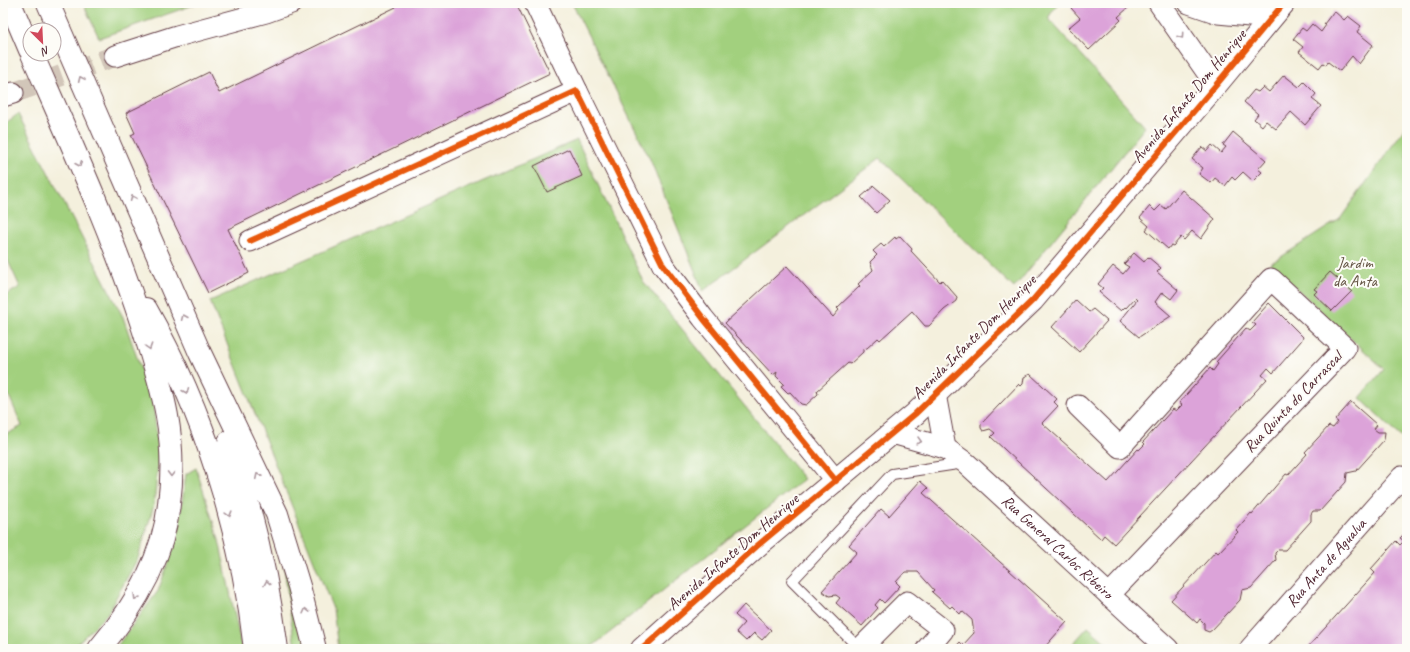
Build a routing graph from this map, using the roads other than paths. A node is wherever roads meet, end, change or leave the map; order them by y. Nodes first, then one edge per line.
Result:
1 (10, 3) edge
2 (48, 3) edge
3 (291, 3) edge
4 (535, 3) edge
5 (1160, 3) edge
6 (1189, 3) edge
7 (1277, 10) edge
8 (22, 31) edge
9 (115, 56) tunnel mouth
10 (35, 62) edge
11 (1216, 85) junction
12 (577, 91) junction
13 (250, 241) dead end
14 (124, 269) junction
15 (200, 353) junction
16 (935, 394) junction
17 (1078, 406) dead end
18 (892, 433) junction
19 (945, 448) junction
20 (966, 463) junction
21 (1402, 477) dead end
22 (836, 480) junction
23 (1109, 595) junction
24 (99, 649) edge
25 (255, 649) edge
26 (277, 649) edge
27 (315, 649) edge
28 (642, 649) edge
29 (860, 649) edge
30 (927, 649) edge
31 (1168, 649) edge
32 (1250, 649) edge

1 - 8 main road
15 -> 2 main road
3 - 9 street
4 - 12 street
5 -> 11 street
6 - 7 street
7 - 11 main road, Avenida Infante Dom Henrique
10 -> 14 main road
11 - 16 main road, Avenida Infante Dom Henrique
12 - 13 street
12 - 22 street
14 -> 24 main road
14 -> 25 main road
26 -> 15 main road
27 -> 15 main road
16 - 18 main road, Avenida Infante Dom Henrique
16 - 19 street
17 - 23 street, Rua Quinta do Carrascal
18 -> 19 street, Rua General Carlos Ribeiro
18 - 22 main road, Avenida Infante Dom Henrique
19 - 20 street, Rua General Carlos Ribeiro
20 - 23 street, Rua General Carlos Ribeiro
20 - 29 lane
21 - 32 street, Rua Anta de Agualva
22 - 28 main road, Avenida Infante Dom Henrique
23 - 31 street, Rua General Carlos Ribeiro
29 - 30 street

